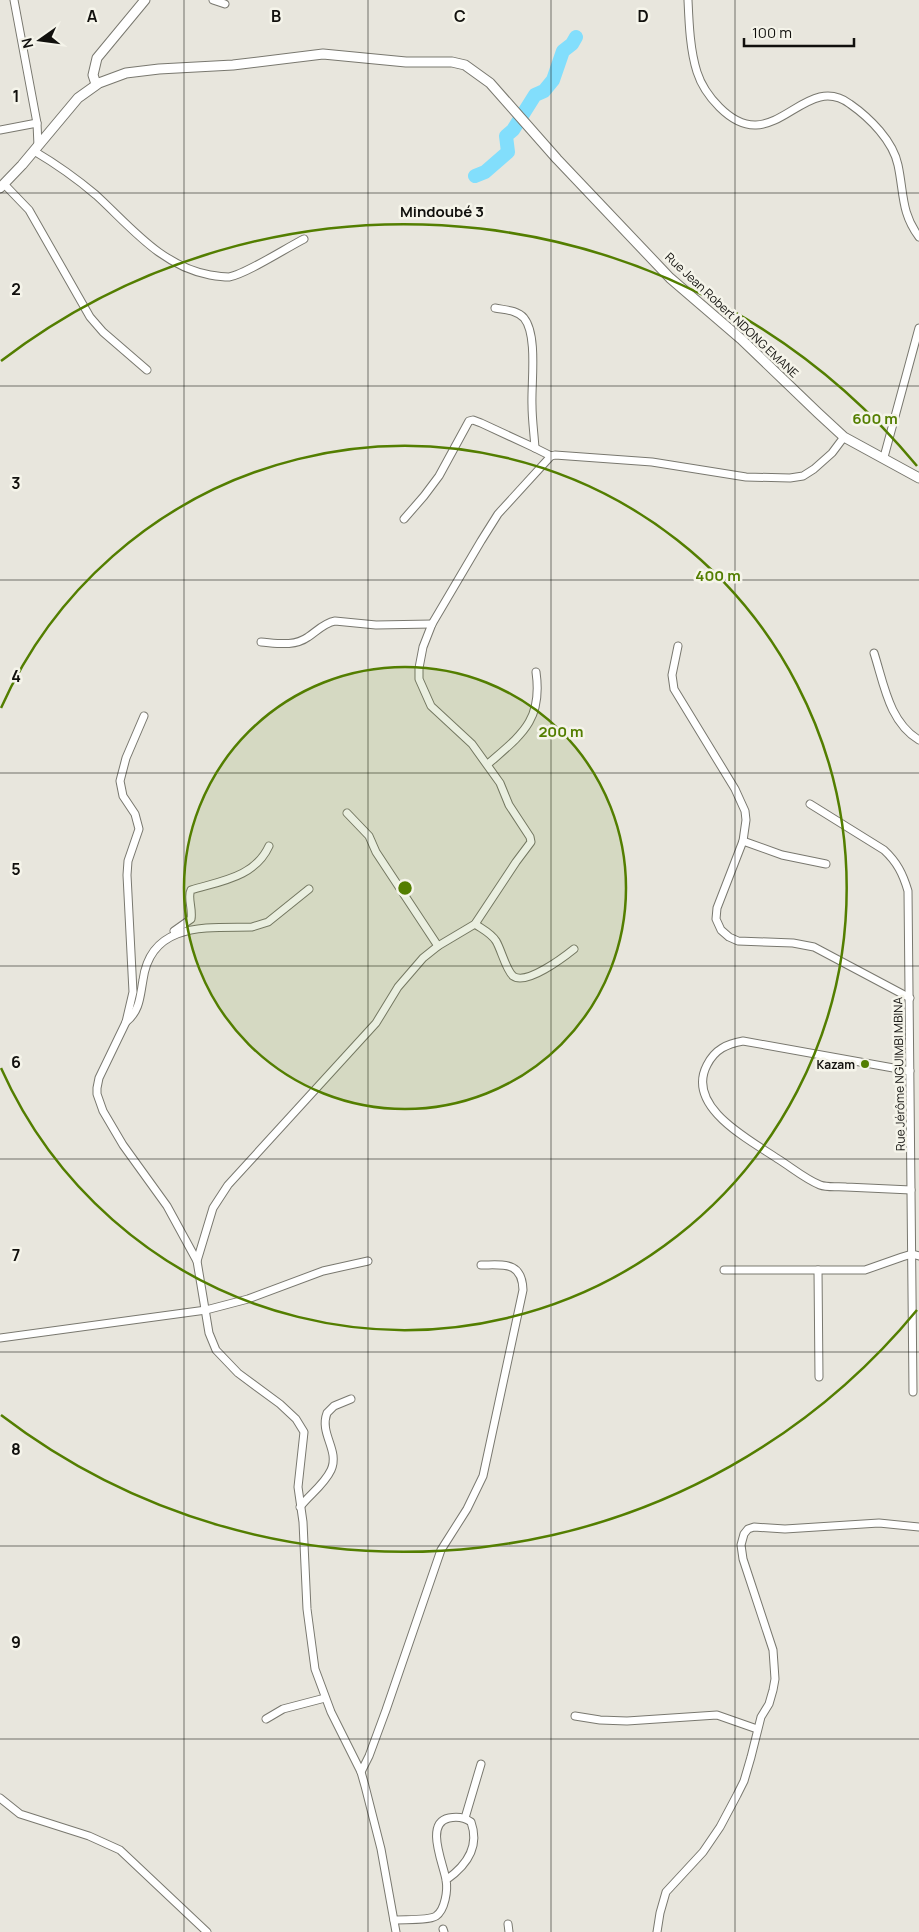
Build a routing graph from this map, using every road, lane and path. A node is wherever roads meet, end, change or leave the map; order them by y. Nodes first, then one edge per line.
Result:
1 (14, 0) edge
2 (145, 0) edge
3 (213, 0) edge
4 (688, 0) edge
5 (225, 4) dead end
6 (96, 84) junction
7 (37, 123) junction
8 (0, 130) edge
9 (36, 149) junction
10 (2, 186) edge
11 (919, 237) edge
12 (304, 239) dead end
13 (495, 308) dead end
14 (919, 328) edge
15 (147, 370) dead end
16 (844, 437) junction
17 (535, 448) junction
18 (551, 456) junction
19 (884, 457) junction
20 (919, 478) edge
21 (404, 519) dead end
22 (432, 624) junction
23 (261, 642) dead end
24 (678, 646) dead end
25 (874, 653) dead end
26 (536, 672) dead end
27 (144, 716) dead end
28 (919, 740) edge
29 (488, 764) junction
30 (810, 804) dead end
31 (347, 813) dead end
32 (743, 841) junction
33 (269, 846) dead end
34 (826, 864) dead end
35 (309, 889) dead end
36 (474, 924) junction
37 (174, 934) junction
38 (438, 946) junction
39 (574, 949) dead end
40 (910, 998) junction
41 (126, 1022) junction
42 (910, 1070) junction
43 (911, 1190) junction
44 (915, 1255) edge
45 (197, 1261) junction
46 (368, 1261) dead end
47 (481, 1265) dead end
48 (724, 1270) dead end
49 (818, 1270) junction
50 (206, 1310) junction
51 (0, 1338) edge
52 (819, 1377) dead end
53 (913, 1392) dead end
54 (351, 1398) dead end
55 (300, 1507) junction
56 (919, 1527) edge
57 (325, 1698) junction
58 (575, 1716) dead end
59 (266, 1719) dead end
60 (757, 1729) junction
61 (481, 1764) dead end
62 (360, 1772) junction
63 (0, 1798) edge
64 (465, 1818) junction
65 (446, 1880) junction
66 (394, 1920) junction
67 (207, 1932) edge
68 (396, 1932) edge
69 (657, 1932) edge

1 - 7 street
2 - 6 street
3 - 5 street
4 - 11 street
6 - 9 street, Rue Jean Robert NDONG EMANE
6 - 16 street, Rue Jean Robert NDONG EMANE
7 - 8 street
7 - 9 street
9 - 10 street, Rue Jean Robert NDONG EMANE
9 - 12 street
10 - 15 street
13 - 17 street
14 - 19 street
16 - 18 street
16 - 19 street, Rue Jean Robert NDONG EMANE
17 - 18 street
17 - 21 street
18 - 22 street
19 - 20 street, Rue Jean Robert NDONG EMANE
22 - 23 street
22 - 29 street
24 - 32 street
25 - 28 street
26 - 29 street
27 - 41 street
29 - 36 street
30 - 40 street, Rue Jérôme NGUIMBI MBINA
31 - 38 street
32 - 34 street
32 - 40 street
33 - 37 street
35 - 37 street
36 - 38 street
36 - 39 street
37 - 41 street
38 - 45 street
40 - 42 street, Rue Jérôme NGUIMBI MBINA
41 - 45 street
42 - 43 street, Rue Jérôme NGUIMBI MBINA
42 - 43 street
43 - 44 street, Rue Jérôme NGUIMBI MBINA
44 - 49 street
44 - 53 street, Rue Jérôme NGUIMBI MBINA
45 - 50 street
46 - 50 street
47 - 62 street
48 - 49 street
49 - 52 street
50 - 51 street
50 - 55 street
54 - 55 street
55 - 57 street
56 - 60 street
57 - 59 street
57 - 62 street
58 - 60 street
60 - 69 street
61 - 64 street
62 - 66 street
63 - 67 street
64 - 65 street
64 - 65 street
65 - 66 street
66 - 68 street

